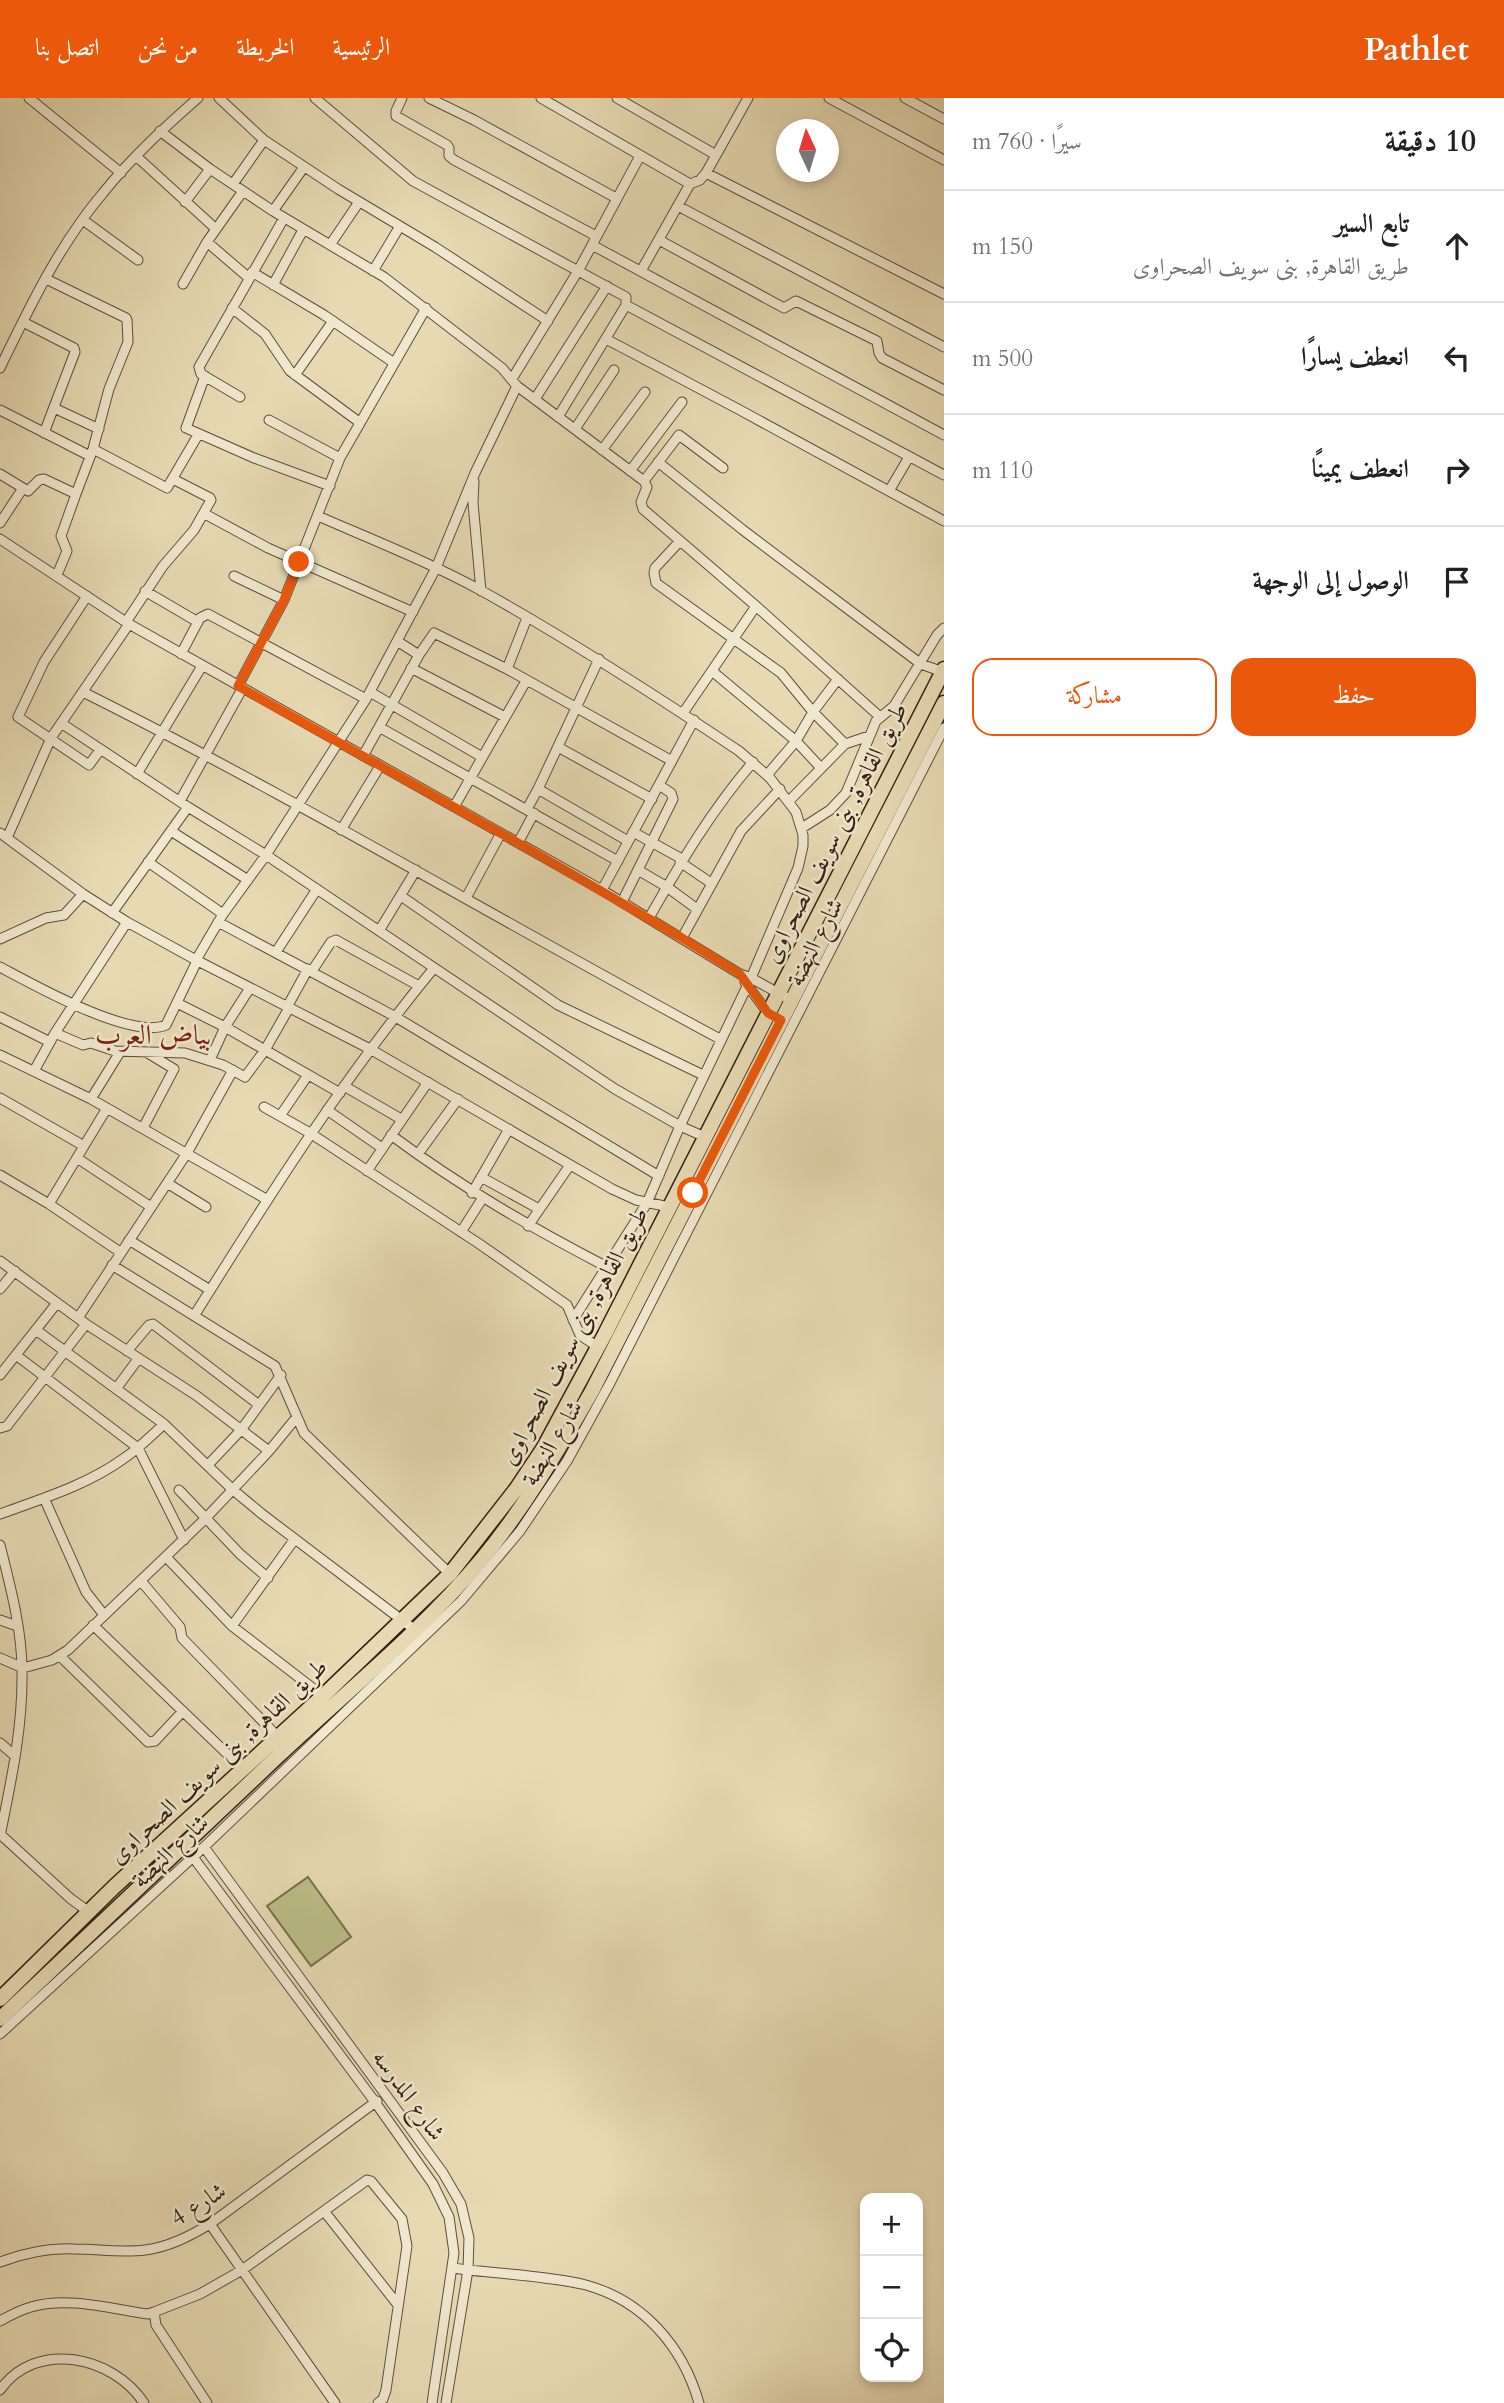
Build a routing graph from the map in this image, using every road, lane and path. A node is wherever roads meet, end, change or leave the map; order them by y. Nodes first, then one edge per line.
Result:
1 (29, 98) edge
2 (198, 98) edge
3 (219, 98) edge
4 (315, 98) edge
5 (402, 98) edge
6 (429, 98) edge
7 (541, 98) edge
8 (617, 98) edge
9 (829, 98) edge
10 (905, 98) edge
11 (744, 99) edge
12 (944, 119) edge
13 (160, 131) junction
14 (264, 141) junction
15 (716, 155) junction
16 (136, 156) junction
17 (640, 156) junction
18 (944, 160) edge
19 (304, 167) junction
20 (210, 169) junction
21 (121, 173) junction
22 (706, 173) junction
23 (233, 184) junction
24 (690, 184) junction
25 (243, 191) junction
26 (616, 198) junction
27 (359, 201) junction
28 (185, 202) junction
29 (678, 206) junction
30 (274, 211) junction
31 (284, 218) junction
32 (83, 220) junction
33 (400, 226) junction
34 (216, 229) junction
35 (303, 230) junction
36 (594, 240) junction
37 (659, 240) junction
38 (207, 242) junction
39 (330, 245) junction
40 (138, 260) dead end
41 (373, 271) junction
42 (578, 271) junction
43 (641, 271) junction
44 (250, 275) junction
45 (46, 279) junction
46 (183, 284) dead end
47 (273, 285) junction
48 (607, 286) junction
49 (944, 294) edge
50 (626, 305) junction
51 (232, 308) junction
52 (426, 308) junction
53 (333, 321) junction
54 (548, 321) junction
55 (23, 322) junction
56 (606, 339) junction
57 (944, 347) edge
58 (394, 363) junction
59 (0, 368) edge
60 (614, 370) dead end
61 (295, 375) junction
62 (205, 376) junction
63 (515, 383) junction
64 (944, 390) edge
65 (645, 391) dead end
66 (240, 397) dead end
67 (535, 399) junction
68 (682, 402) dead end
69 (54, 408) junction
70 (0, 410) edge
71 (558, 417) junction
72 (269, 420) dead end
73 (359, 422) junction
74 (99, 429) junction
75 (575, 429) junction
76 (44, 432) junction
77 (198, 435) junction
78 (944, 435) edge
79 (602, 450) junction
80 (92, 452) junction
81 (909, 457) junction
82 (340, 458) junction
83 (659, 462) junction
84 (723, 468) dead end
85 (630, 471) junction
86 (475, 473) junction
87 (0, 474) edge
88 (944, 475) edge
89 (173, 479) junction
90 (644, 481) junction
91 (330, 486) junction
92 (23, 488) junction
93 (889, 491) junction
94 (76, 494) junction
95 (205, 513) junction
96 (318, 516) junction
97 (944, 521) edge
98 (0, 523) edge
99 (0, 539) edge
100 (680, 541) junction
101 (299, 562) junction
102 (436, 568) junction
103 (57, 575) junction
104 (234, 576) dead end
105 (145, 591) junction
106 (481, 591) junction
107 (87, 596) junction
108 (284, 600) junction
109 (756, 606) junction
110 (413, 611) junction
111 (527, 618) junction
112 (198, 622) junction
113 (127, 623) junction
114 (944, 628) edge
115 (734, 639) junction
116 (397, 641) junction
117 (262, 642) junction
118 (181, 654) junction
119 (418, 655) junction
120 (599, 659) junction
121 (921, 664) junction
122 (202, 666) junction
123 (411, 668) junction
124 (506, 669) junction
125 (712, 671) junction
126 (943, 671) edge
127 (838, 679) junction
128 (526, 681) junction
129 (240, 687) junction
130 (83, 692) junction
131 (368, 696) junction
132 (944, 703) edge
133 (392, 704) junction
134 (575, 707) junction
135 (813, 712) junction
136 (683, 713) junction
137 (879, 716) junction
138 (505, 717) junction
139 (694, 720) junction
140 (61, 723) junction
141 (379, 727) junction
142 (944, 728) edge
143 (162, 732) junction
144 (869, 736) junction
145 (51, 738) junction
146 (796, 741) junction
147 (339, 743) junction
148 (845, 744) junction
149 (558, 747) junction
150 (100, 750) junction
151 (207, 755) junction
152 (363, 756) junction
153 (482, 757) junction
154 (672, 761) junction
155 (753, 762) junction
156 (380, 766) junction
157 (821, 768) junction
158 (137, 774) junction
159 (767, 775) junction
160 (470, 778) junction
161 (659, 785) junction
162 (538, 789) junction
163 (780, 789) junction
164 (652, 799) junction
165 (789, 801) junction
166 (184, 804) junction
167 (298, 804) junction
168 (454, 807) junction
169 (530, 811) junction
170 (0, 823) edge
171 (12, 828) junction
172 (802, 828) junction
173 (341, 830) junction
174 (171, 831) junction
175 (501, 833) junction
176 (4, 835) edge
177 (631, 837) junction
178 (518, 843) junction
179 (653, 843) junction
180 (266, 855) junction
181 (681, 860) junction
182 (618, 861) junction
183 (148, 862) junction
184 (416, 870) junction
185 (638, 870) junction
186 (248, 880) junction
187 (711, 883) junction
188 (667, 887) junction
189 (317, 889) junction
190 (602, 890) junction
191 (83, 894) junction
192 (401, 896) junction
193 (466, 898) junction
194 (622, 902) junction
195 (697, 909) junction
196 (112, 913) junction
197 (221, 918) junction
198 (649, 918) junction
199 (127, 922) junction
200 (380, 931) junction
201 (682, 938) junction
202 (0, 939) edge
203 (276, 952) junction
204 (197, 960) junction
205 (0, 967) edge
206 (434, 968) junction
207 (310, 970) junction
208 (749, 982) junction
209 (419, 986) junction
210 (250, 988) junction
211 (785, 997) junction
212 (177, 1003) junction
213 (74, 1004) junction
214 (288, 1007) junction
215 (394, 1016) junction
216 (0, 1017) edge
217 (774, 1017) junction
218 (225, 1027) junction
219 (52, 1038) junction
220 (720, 1038) junction
221 (370, 1049) junction
222 (265, 1050) junction
223 (120, 1052) junction
224 (145, 1052) junction
225 (0, 1055) edge
226 (210, 1060) junction
227 (233, 1070) junction
228 (34, 1071) junction
229 (308, 1075) junction
230 (703, 1075) junction
231 (428, 1082) junction
232 (342, 1089) junction
233 (0, 1098) edge
234 (91, 1099) junction
235 (458, 1099) junction
236 (264, 1107) dead end
237 (107, 1108) junction
238 (327, 1110) junction
239 (280, 1116) junction
240 (401, 1119) junction
241 (680, 1126) junction
242 (143, 1128) junction
243 (509, 1129) junction
244 (310, 1133) junction
245 (391, 1135) junction
246 (705, 1137) junction
247 (84, 1146) junction
248 (382, 1148) junction
249 (187, 1153) junction
250 (418, 1154) junction
251 (77, 1158) junction
252 (570, 1165) junction
253 (367, 1171) junction
254 (0, 1175) edge
255 (659, 1176) junction
256 (481, 1177) junction
257 (167, 1183) junction
258 (472, 1193) junction
259 (266, 1199) junction
260 (482, 1199) junction
261 (647, 1203) junction
262 (49, 1204) junction
263 (151, 1207) junction
264 (206, 1208) dead end
265 (669, 1208) junction
266 (539, 1209) junction
267 (528, 1226) junction
268 (461, 1232) junction
269 (129, 1240) junction
270 (120, 1252) junction
271 (0, 1261) edge
272 (112, 1265) junction
273 (607, 1267) junction
274 (15, 1271) junction
275 (0, 1289) edge
276 (210, 1290) junction
277 (57, 1303) junction
278 (194, 1316) junction
279 (573, 1320) junction
280 (82, 1321) junction
281 (36, 1330) junction
282 (598, 1347) junction
283 (127, 1351) junction
284 (65, 1352) junction
285 (16, 1355) junction
286 (138, 1359) junction
287 (0, 1375) edge
288 (281, 1375) junction
289 (46, 1377) junction
290 (116, 1389) junction
291 (259, 1405) junction
292 (296, 1419) junction
293 (164, 1424) junction
294 (0, 1429) edge
295 (241, 1430) junction
296 (138, 1448) junction
297 (269, 1451) junction
298 (208, 1465) junction
299 (232, 1489) junction
300 (179, 1490) dead end
301 (44, 1498) junction
302 (0, 1514) edge
303 (205, 1519) junction
304 (184, 1540) junction
305 (295, 1540) junction
306 (0, 1545) edge
307 (167, 1558) junction
308 (3, 1570) edge
309 (450, 1574) junction
310 (268, 1578) junction
311 (141, 1581) junction
312 (104, 1615) junction
313 (403, 1619) junction
314 (433, 1619) junction
315 (0, 1620) edge
316 (93, 1625) junction
317 (17, 1626) junction
318 (232, 1626) junction
319 (419, 1634) junction
320 (60, 1656) junction
321 (0, 1658) edge
322 (23, 1668) junction
323 (323, 1696) junction
324 (183, 1711) junction
325 (324, 1722) junction
326 (278, 1737) junction
327 (0, 1743) edge
328 (15, 1756) junction
329 (243, 1769) junction
330 (0, 1788) edge
331 (8, 1795) junction
332 (0, 1834) edge
333 (204, 1847) junction
334 (193, 1857) junction
335 (115, 1886) junction
336 (131, 1904) junction
337 (89, 1912) junction
338 (0, 1998) edge
339 (0, 2019) edge
340 (0, 2034) edge
341 (386, 2094) junction
342 (375, 2102) junction
343 (324, 2211) junction
344 (210, 2224) junction
345 (0, 2262) edge
346 (453, 2268) junction
347 (242, 2270) junction
348 (468, 2270) junction
349 (398, 2305) junction
350 (154, 2312) junction
351 (0, 2321) edge
352 (0, 2390) edge
353 (144, 2403) edge
354 (207, 2403) edge
355 (335, 2403) edge
356 (378, 2403) edge
357 (432, 2403) edge
358 (446, 2403) edge
359 (698, 2403) edge

1 - 21 street
2 - 13 street
3 - 14 street
4 - 42 street
5 - 36 street
6 - 26 street
7 - 17 street
8 - 15 street
9 - 18 street
10 - 12 street
11 - 15 street
13 - 16 street
13 - 20 street
14 - 19 street
14 - 23 street
15 - 22 street
16 - 21 street
16 - 28 street
17 - 24 street
17 - 26 street
19 - 27 street
19 - 30 street
20 - 23 street
20 - 28 street
21 - 32 street
22 - 24 street
22 - 49 street
23 - 25 street
24 - 29 street
25 - 30 street
25 - 34 street
26 - 36 street
27 - 33 street
27 - 39 street
28 - 34 street
29 - 37 street
29 - 57 street
30 - 31 street
31 - 35 street
31 - 44 street
32 - 40 street
32 - 45 street
33 - 41 street
33 - 54 street
34 - 38 street
35 - 39 street
35 - 47 street
36 - 42 street
36 - 43 street
37 - 43 street
37 - 64 street
38 - 44 street
38 - 46 street
39 - 41 street
41 - 52 street
42 - 48 street
42 - 54 street
43 - 78 street
44 - 47 street
44 - 51 street
45 - 55 street
45 - 74 street
47 - 53 street
48 - 50 street
48 - 67 street
50 - 56 street
50 - 81 street
51 - 61 street
51 - 62 street
52 - 58 street
52 - 63 street
53 - 58 street
53 - 61 street
54 - 63 street
55 - 59 street
55 - 69 street
56 - 71 street
56 - 93 street
58 - 73 street
60 - 75 street
61 - 73 street
62 - 66 street
62 - 77 street
63 - 67 street
63 - 86 street
65 - 79 street
67 - 71 street
68 - 85 street
69 - 74 street
69 - 76 street
70 - 76 street
71 - 75 street
72 - 82 street
73 - 82 street
74 - 80 street
75 - 79 street
76 - 80 street
77 - 89 street
77 - 91 street
79 - 85 street
80 - 89 street
80 - 94 street
81 - 88 street
81 - 93 street
82 - 91 street
83 - 84 street
83 - 90 street
83 - 121 street
85 - 90 street
86 - 102 street
86 - 106 street
87 - 92 street
89 - 95 street
90 - 100 street
91 - 96 street
92 - 94 street
92 - 98 street
93 - 97 street
94 - 103 street
95 - 101 street
95 - 105 street
96 - 101 street
96 - 102 street
99 - 103 street
100 - 109 street
100 - 115 street
101 - 108 street
101 - 110 street
102 - 106 street
102 - 110 street
103 - 107 street
104 - 108 street
105 - 112 street
105 - 113 street
106 - 111 street
107 - 113 street
107 - 145 street
108 - 117 street
109 - 115 street
109 - 127 street
110 - 116 street
111 - 120 street
111 - 124 street
112 - 117 street
112 - 118 street
113 - 118 street
113 - 130 street
114 - 121 street
115 - 125 street
115 - 135 street
116 - 119 street
116 - 131 street
117 - 129 street
117 - 131 street
118 - 122 street
119 - 123 street
119 - 124 street
120 - 134 street
120 - 136 street
121 - 126 street
121 - 137 street
122 - 129 street
122 - 143 street
123 - 133 street
123 - 138 street
124 - 128 street
125 - 136 street
125 - 146 street
126 - 211 main road, طريق القاهرة, بنى سويف الصحراوى
127 - 135 street
127 - 137 street
128 - 134 street
128 - 138 street
129 - 147 street
129 - 151 street
130 - 140 street
130 - 143 street
131 - 133 street
131 - 147 street
132 - 211 main road, طريق القاهرة, بنى سويف الصحراوى
133 - 141 street
133 - 153 street
134 - 149 street
134 - 154 street
135 - 146 street
135 - 148 street
136 - 139 street
137 - 144 street
138 - 153 street
139 - 154 street
139 - 155 street
140 - 145 street
140 - 150 street
141 - 152 street
141 - 160 street
142 - 314 street, شارع النهضة
143 - 151 street
143 - 158 street
144 - 148 street
144 - 172 street
145 - 150 street
145 - 171 street
146 - 157 street
146 - 159 street
147 - 152 street
147 - 167 street
148 - 157 street
149 - 162 street
149 - 164 street
150 - 158 street
151 - 166 street
151 - 167 street
152 - 156 street
153 - 160 street
154 - 161 street
155 - 159 street
155 - 181 street
156 - 168 street
156 - 173 street
157 - 165 street
158 - 166 street
159 - 163 street
160 - 168 street
160 - 169 street
161 - 164 street
161 - 179 street
162 - 169 street
162 - 177 street
163 - 165 street
163 - 187 street
164 - 177 street
165 - 172 street
166 - 174 street
166 - 180 street
167 - 173 street
167 - 180 street
168 - 175 street
169 - 178 street
169 - 182 street
170 - 171 street
171 - 176 street
172 - 208 street
173 - 184 street
174 - 183 street
174 - 186 street
175 - 178 street
175 - 193 street
176 - 191 street
177 - 179 street
177 - 182 street
178 - 190 street
179 - 181 street
179 - 185 street
180 - 186 street
180 - 189 street
181 - 187 street
181 - 188 street
182 - 190 street
183 - 196 street
183 - 197 street
184 - 192 street
184 - 193 street
185 - 188 street
185 - 194 street
186 - 197 street
187 - 195 street
188 - 195 street
188 - 198 street
189 - 200 street
189 - 203 street
190 - 194 street
191 - 196 street
191 - 202 street
192 - 200 street
192 - 230 street
193 - 220 street
194 - 198 street
195 - 201 street
196 - 199 street
197 - 203 street
197 - 204 street
198 - 201 street
199 - 204 street
199 - 213 street
200 - 206 street
201 - 208 street
203 - 207 street
204 - 210 street
204 - 212 street
205 - 213 street
206 - 209 street
206 - 241 street
207 - 209 street
207 - 214 street
207 - 215 street
208 - 211 street
208 - 217 street
208 - 220 street
209 - 215 street
210 - 214 street
210 - 218 street
211 - 217 main road, طريق القاهرة, بنى سويف الصحراوى
212 - 213 street
212 - 218 street
213 - 219 street
214 - 221 street
214 - 222 street
215 - 221 street
215 - 255 street
216 - 219 street
217 - 246 main road, طريق القاهرة, بنى سويف الصحراوى
217 - 314 main road, طريق القاهرة, بنى سويف الصحراوى
218 - 222 street
218 - 226 street
219 - 223 street
219 - 228 street
220 - 230 street
221 - 231 street
221 - 232 street
222 - 227 street
222 - 229 street
223 - 224 street
223 - 234 street
224 - 226 street
224 - 242 street
225 - 228 street
226 - 227 street
227 - 249 street
228 - 234 street
229 - 232 street
229 - 239 street
230 - 241 street
231 - 235 street
231 - 240 street
232 - 238 street
232 - 240 street
233 - 247 street
234 - 237 street
235 - 243 street
235 - 250 street
236 - 239 street
237 - 242 street
237 - 247 street
238 - 244 street
238 - 248 street
239 - 244 street
240 - 245 street
241 - 246 street
241 - 255 street
242 - 249 street
243 - 252 street
243 - 256 street
244 - 253 street
244 - 259 street
245 - 248 street
245 - 250 street
246 - 265 main road, طريق القاهرة, بنى سويف الصحراوى
247 - 251 street
248 - 253 street
249 - 257 street
249 - 259 street
250 - 258 street
251 - 262 street
251 - 263 street
252 - 261 street
252 - 266 street
253 - 268 street
254 - 262 street
255 - 261 street
256 - 258 street
256 - 266 street
257 - 263 street
257 - 264 street
258 - 260 street
259 - 276 street
260 - 267 street
260 - 268 street
261 - 265 street
261 - 273 street
262 - 270 street
263 - 269 street
265 - 282 main road, طريق القاهرة, بنى سويف الصحراوى
266 - 267 street
267 - 273 street
268 - 279 street
269 - 270 street
269 - 276 street
270 - 272 street
271 - 274 street
272 - 278 street
272 - 280 street
273 - 279 street
274 - 275 street
274 - 277 street
276 - 278 street
277 - 280 street
277 - 281 street
278 - 288 street
279 - 282 street
280 - 283 street
280 - 284 street
281 - 284 street
281 - 285 street
282 - 309 main road, طريق القاهرة, بنى سويف الصحراوى
283 - 286 street
283 - 291 street
284 - 289 street
284 - 290 street
285 - 287 street
285 - 289 street
286 - 290 street
286 - 295 street
288 - 291 street
288 - 292 street
289 - 294 street
289 - 296 street
290 - 293 street
291 - 295 street
292 - 297 street
292 - 309 street
293 - 296 street
293 - 298 street
295 - 297 street
295 - 298 street
296 - 301 street
296 - 304 street
297 - 299 street
298 - 299 street
299 - 303 street
299 - 305 street
300 - 303 street
301 - 302 street
301 - 312 street
303 - 304 street
303 - 310 street
304 - 307 street
305 - 310 street
305 - 313 street
306 - 308 street
307 - 311 street
307 - 318 street
308 - 317 street
309 - 313 main road, طريق القاهرة, بنى سويف الصحراوى
310 - 318 street
311 - 312 street
311 - 326 street
312 - 316 street
313 - 319 street
313 - 323 main road, طريق القاهرة, بنى سويف الصحراوى
314 - 319 main road, طريق القاهرة, بنى سويف الصحراوى
315 - 317 street
316 - 320 street
316 - 324 street
317 - 322 street
318 - 323 street
319 - 325 main road, طريق القاهرة, بنى سويف الصحراوى
320 - 322 street
320 - 324 street
321 - 322 street
322 - 328 street
323 - 326 main road, طريق القاهرة, بنى سويف الصحراوى
324 - 329 street
325 - 333 street, شارع النهضة
325 - 336 main road, طريق القاهرة, بنى سويف الصحراوى
326 - 329 main road, طريق القاهرة, بنى سويف الصحراوى
327 - 328 street
328 - 331 street
329 - 335 main road, طريق القاهرة, بنى سويف الصحراوى
330 - 331 street
331 - 332 street
332 - 337 street
333 - 334 street, شارع النهضة
333 - 341 street, شارع المدرسه
334 - 336 street, شارع النهضة
334 - 342 street, شارع المدرسه
335 - 336 main road
335 - 337 main road, طريق القاهرة, بنى سويف الصحراوى
336 - 339 main road, طريق القاهرة, بنى سويف الصحراوى
336 - 340 street, شارع النهضة
337 - 338 main road, طريق القاهرة, بنى سويف الصحراوى
341 - 342 street, شارع 4
341 - 348 street, شارع المدرسه
342 - 344 street, شارع 4
342 - 346 street, شارع المدرسه
343 - 347 street
343 - 349 street
343 - 349 street
344 - 345 street, شارع 4
344 - 347 street
346 - 348 street
346 - 357 street, شارع المدرسه
347 - 350 street
347 - 355 street
348 - 358 street, شارع المدرسه
348 - 359 street
349 - 356 street
350 - 351 street
350 - 354 street
352 - 353 street

